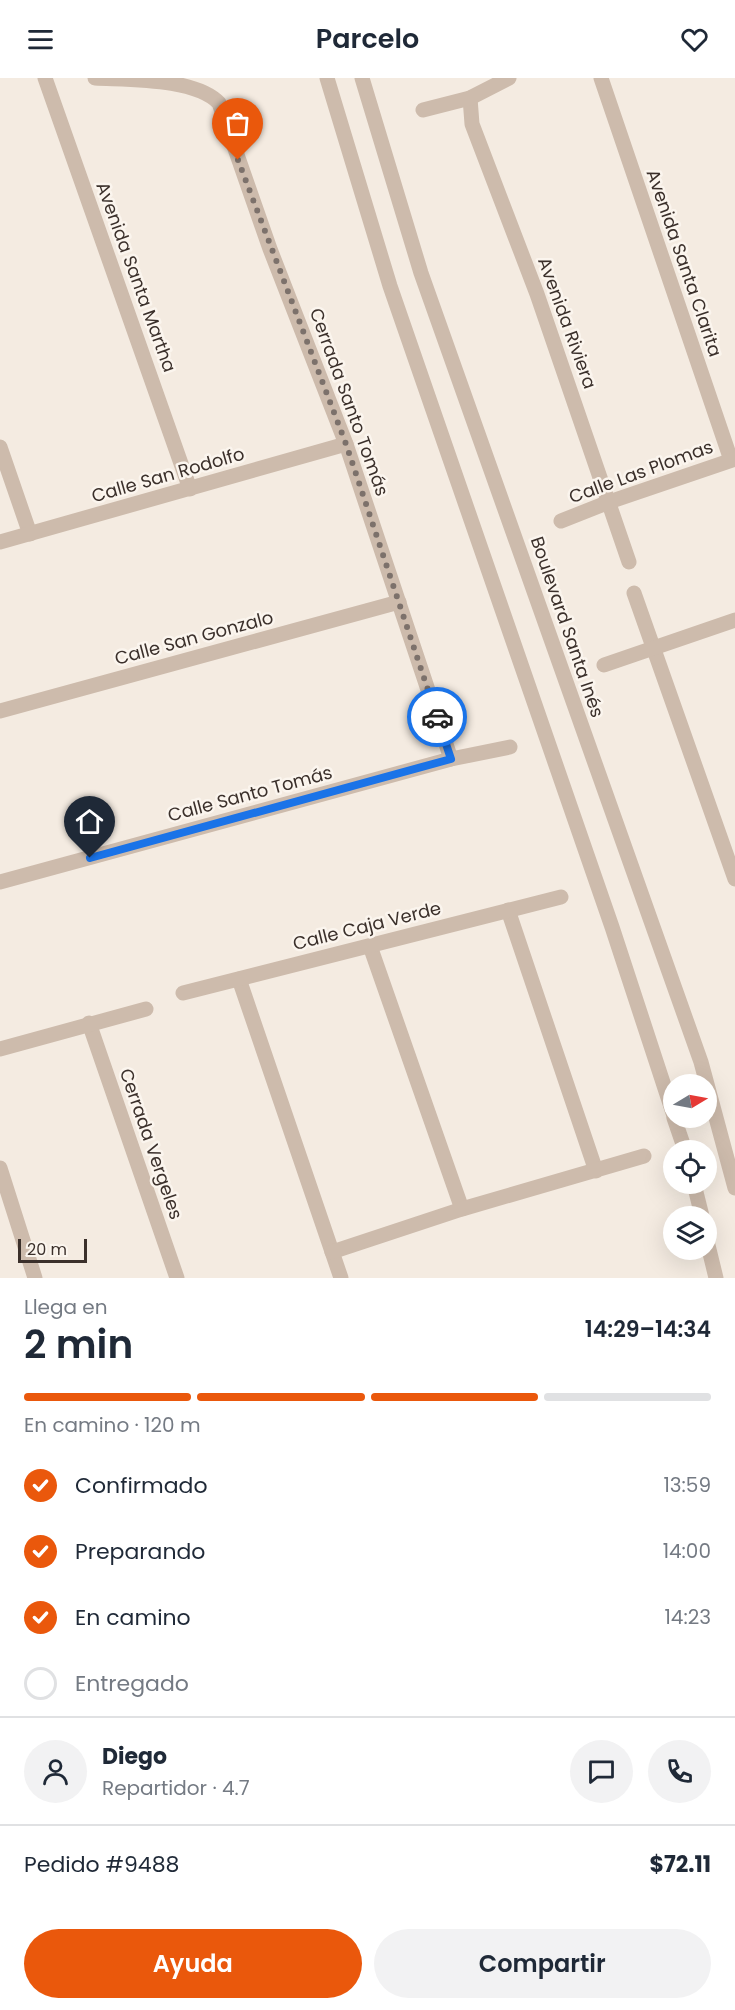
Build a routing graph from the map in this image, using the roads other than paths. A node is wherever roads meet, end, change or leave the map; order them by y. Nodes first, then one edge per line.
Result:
1 (45, 78) edge
2 (95, 78) edge
3 (327, 78) edge
4 (362, 78) edge
5 (509, 78) edge
6 (601, 78) edge
7 (470, 98) junction
8 (423, 110) dead end
9 (346, 444) junction
10 (0, 447) edge
11 (733, 460) edge
12 (190, 489) junction
13 (609, 502) junction
14 (561, 521) dead end
15 (30, 534) junction
16 (0, 542) edge
17 (629, 562) dead end
18 (634, 593) dead end
19 (399, 602) junction
20 (735, 620) edge
21 (653, 648) junction
22 (604, 665) dead end
23 (0, 711) edge
24 (510, 747) dead end
25 (451, 759) junction
26 (735, 879) edge
27 (0, 882) edge
28 (561, 897) dead end
29 (508, 910) junction
30 (370, 946) junction
31 (240, 979) junction
32 (183, 993) dead end
33 (146, 1009) dead end
34 (89, 1023) junction
35 (0, 1049) edge
36 (663, 1083) edge
37 (644, 1156) dead end
38 (0, 1168) edge
39 (596, 1171) junction
40 (735, 1188) edge
41 (462, 1209) junction
42 (332, 1252) junction
43 (712, 1260) edge
44 (35, 1278) edge
45 (177, 1278) edge
46 (341, 1278) edge
47 (716, 1278) edge

1 - 12 street, Avenida Santa Martha
2 - 9 street, Cerrada Santo Tomás
3 - 36 street
4 - 40 street, Boulevard Santa Inés
5 - 7 street
6 - 11 street, Avenida Santa Clarita
7 - 8 street
7 - 13 street, Avenida Riviera
9 - 12 street, Calle San Rodolfo
9 - 19 street, Cerrada Santo Tomás
10 - 15 street
11 - 13 street, Calle Las Plomas
12 - 15 street, Calle San Rodolfo
13 - 14 street, Calle Las Plomas
13 - 17 street, Avenida Riviera
15 - 16 street, Calle San Rodolfo
18 - 21 street
19 - 23 street, Calle San Gonzalo
19 - 25 street, Cerrada Santo Tomás
20 - 21 street
21 - 22 street
21 - 26 street
24 - 25 street, Calle Santo Tomás
25 - 27 street, Calle Santo Tomás
28 - 29 street, Calle Caja Verde
29 - 30 street, Calle Caja Verde
29 - 39 street
30 - 31 street, Calle Caja Verde
30 - 41 street
31 - 32 street, Calle Caja Verde
31 - 42 street
33 - 34 street
34 - 35 street
34 - 45 street, Cerrada Vergeles
37 - 39 street
38 - 44 street
39 - 41 street
41 - 42 street
42 - 46 street
43 - 47 street

